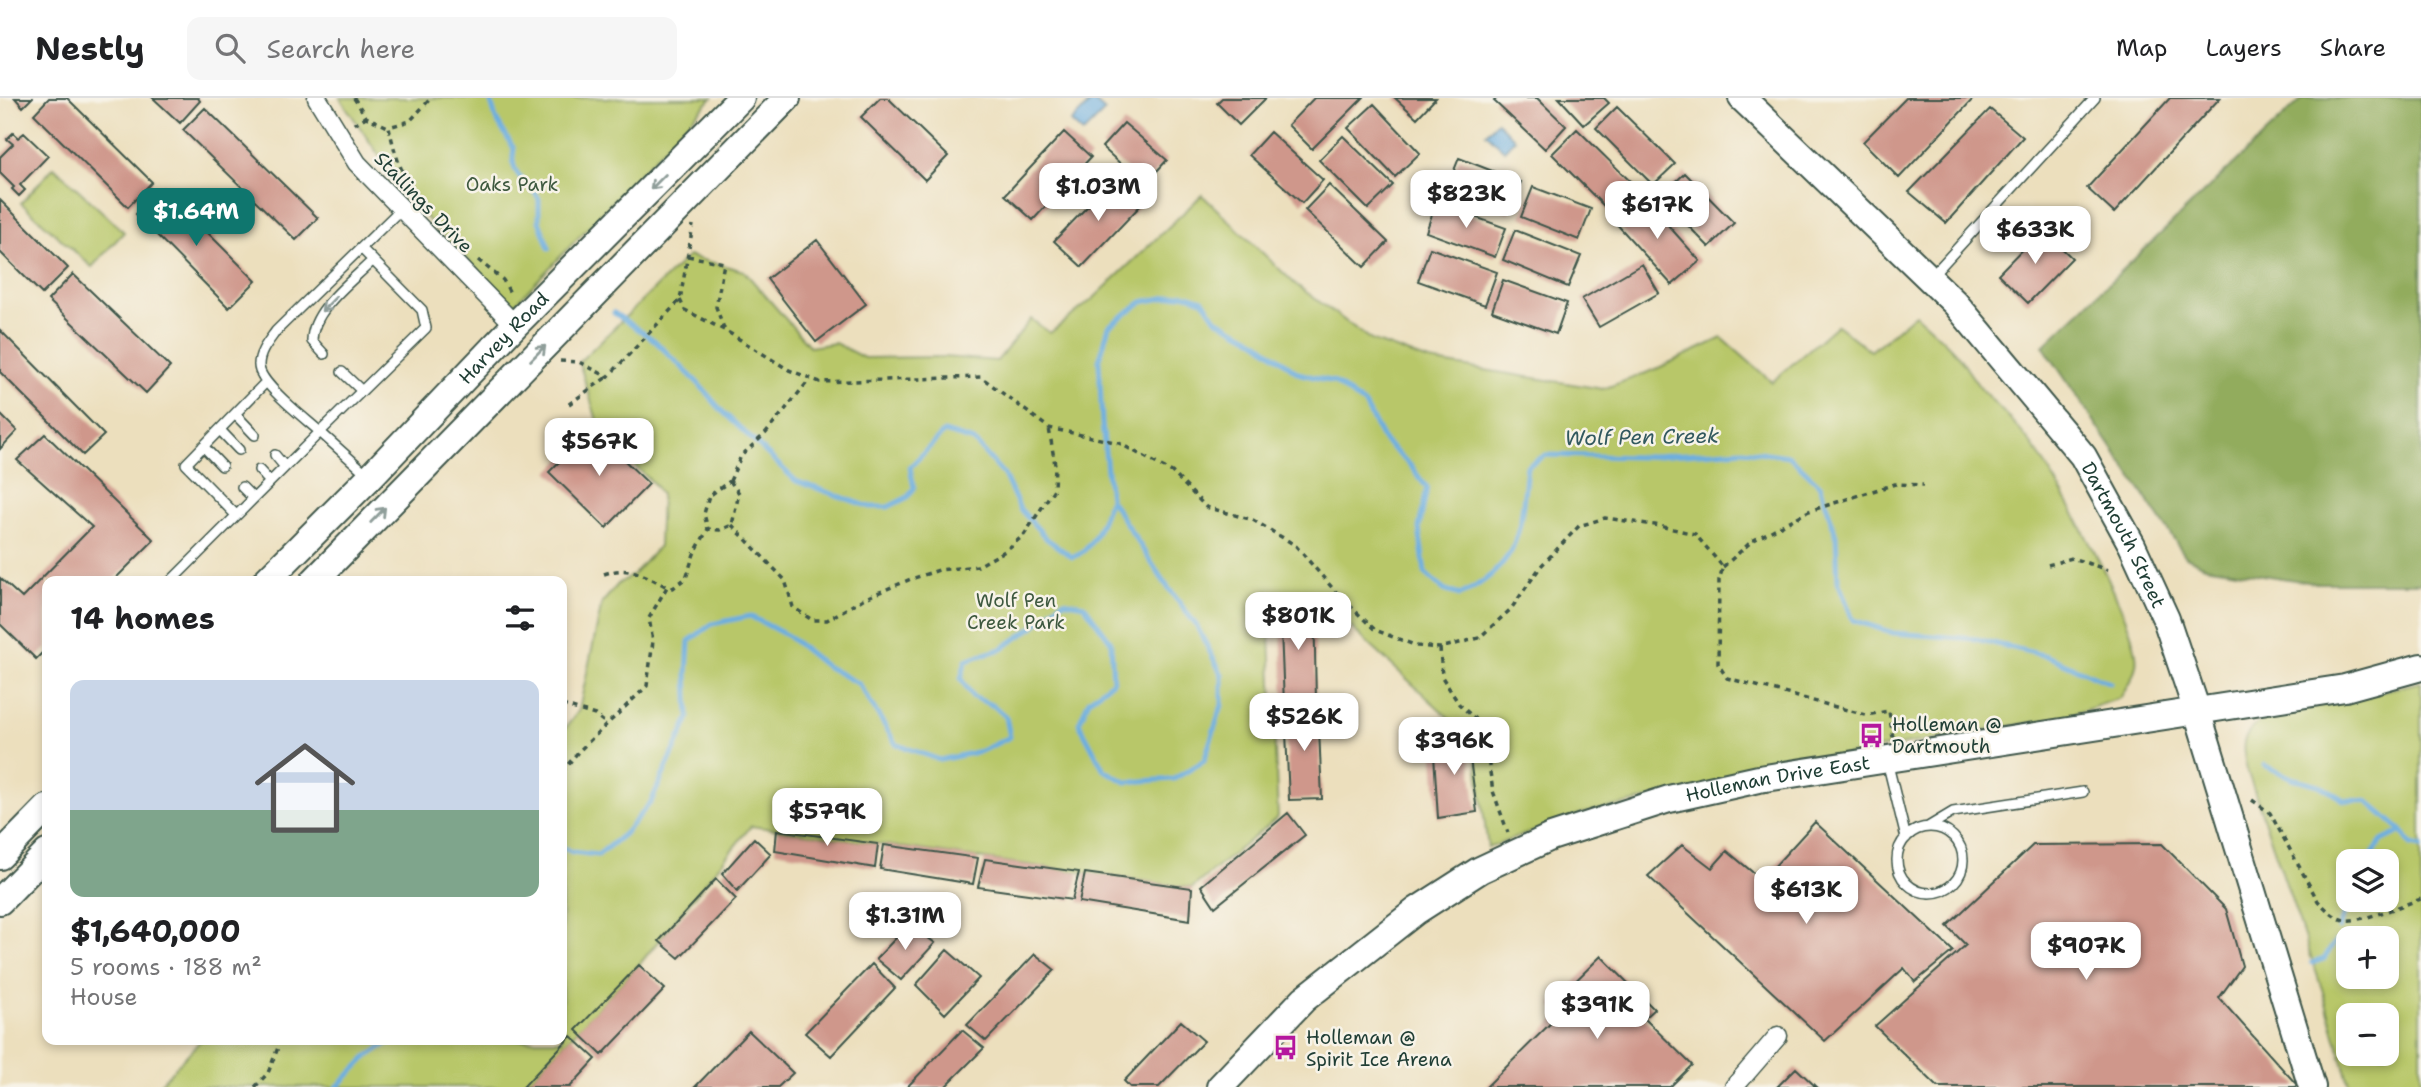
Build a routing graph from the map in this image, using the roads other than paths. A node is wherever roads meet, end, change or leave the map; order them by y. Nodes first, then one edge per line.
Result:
1 (317, 98) edge
2 (741, 98) edge
3 (747, 98) edge
4 (787, 98) edge
5 (1742, 98) edge
6 (2095, 98) edge
7 (695, 191) junction
8 (401, 209) junction
9 (362, 249) junction
10 (373, 260) junction
11 (1930, 279) junction
12 (515, 325) junction
13 (324, 354) dead end
14 (342, 372) dead end
15 (266, 382) junction
16 (362, 391) junction
17 (235, 414) junction
18 (220, 430) junction
19 (320, 432) junction
20 (255, 435) dead end
21 (203, 446) junction
22 (239, 450) dead end
23 (275, 455) dead end
24 (222, 466) dead end
25 (285, 467) junction
26 (259, 470) dead end
27 (370, 477) junction
28 (270, 482) junction
29 (242, 487) dead end
30 (253, 498) junction
31 (348, 498) junction
32 (236, 515) junction
33 (179, 576) edge
34 (271, 576) edge
35 (301, 576) edge
36 (318, 576) edge
37 (2421, 667) edge
38 (2197, 711) junction
39 (1892, 758) junction
40 (2083, 792) dead end
41 (42, 813) edge
42 (1928, 827) junction
43 (1906, 838) junction
44 (0, 856) edge
45 (42, 858) edge
46 (0, 901) edge
47 (1778, 1035) dead end
48 (1220, 1087) edge
49 (1734, 1087) edge
50 (2312, 1087) edge

1 - 8 street, Stallings Drive
2 -> 12 street, Harvey Road
3 - 7 street
4 - 7 street, Harvey Road
5 - 11 street, Dartmouth Street
6 - 11 lane
36 -> 7 street, Harvey Road
8 - 9 lane
8 - 12 street, Stallings Drive
9 - 10 lane
9 - 15 lane
10 -> 13 lane
10 - 16 lane
11 - 38 street, Dartmouth Street
12 - 27 street, Harvey Road
14 - 16 lane
15 - 17 lane
15 - 19 lane
16 - 19 lane
17 - 18 lane
17 - 20 lane
18 - 21 lane
18 - 22 lane
19 - 25 lane
19 - 27 lane
21 - 24 lane
21 - 32 lane
23 - 25 lane
25 - 28 lane
26 - 28 lane
27 - 31 street, Harvey Road
28 - 30 lane
29 - 30 lane
30 - 32 lane
31 - 34 street, Harvey Road
31 - 35 street
32 - 33 lane
37 - 38 street, Holleman Drive East
38 - 39 street, Holleman Drive East
38 - 50 street, Dartmouth Street
39 - 43 lane
39 - 48 street, Holleman Drive East
40 - 42 lane
41 - 44 street
42 - 43 lane
42 - 43 lane
45 - 46 street
47 - 49 street

